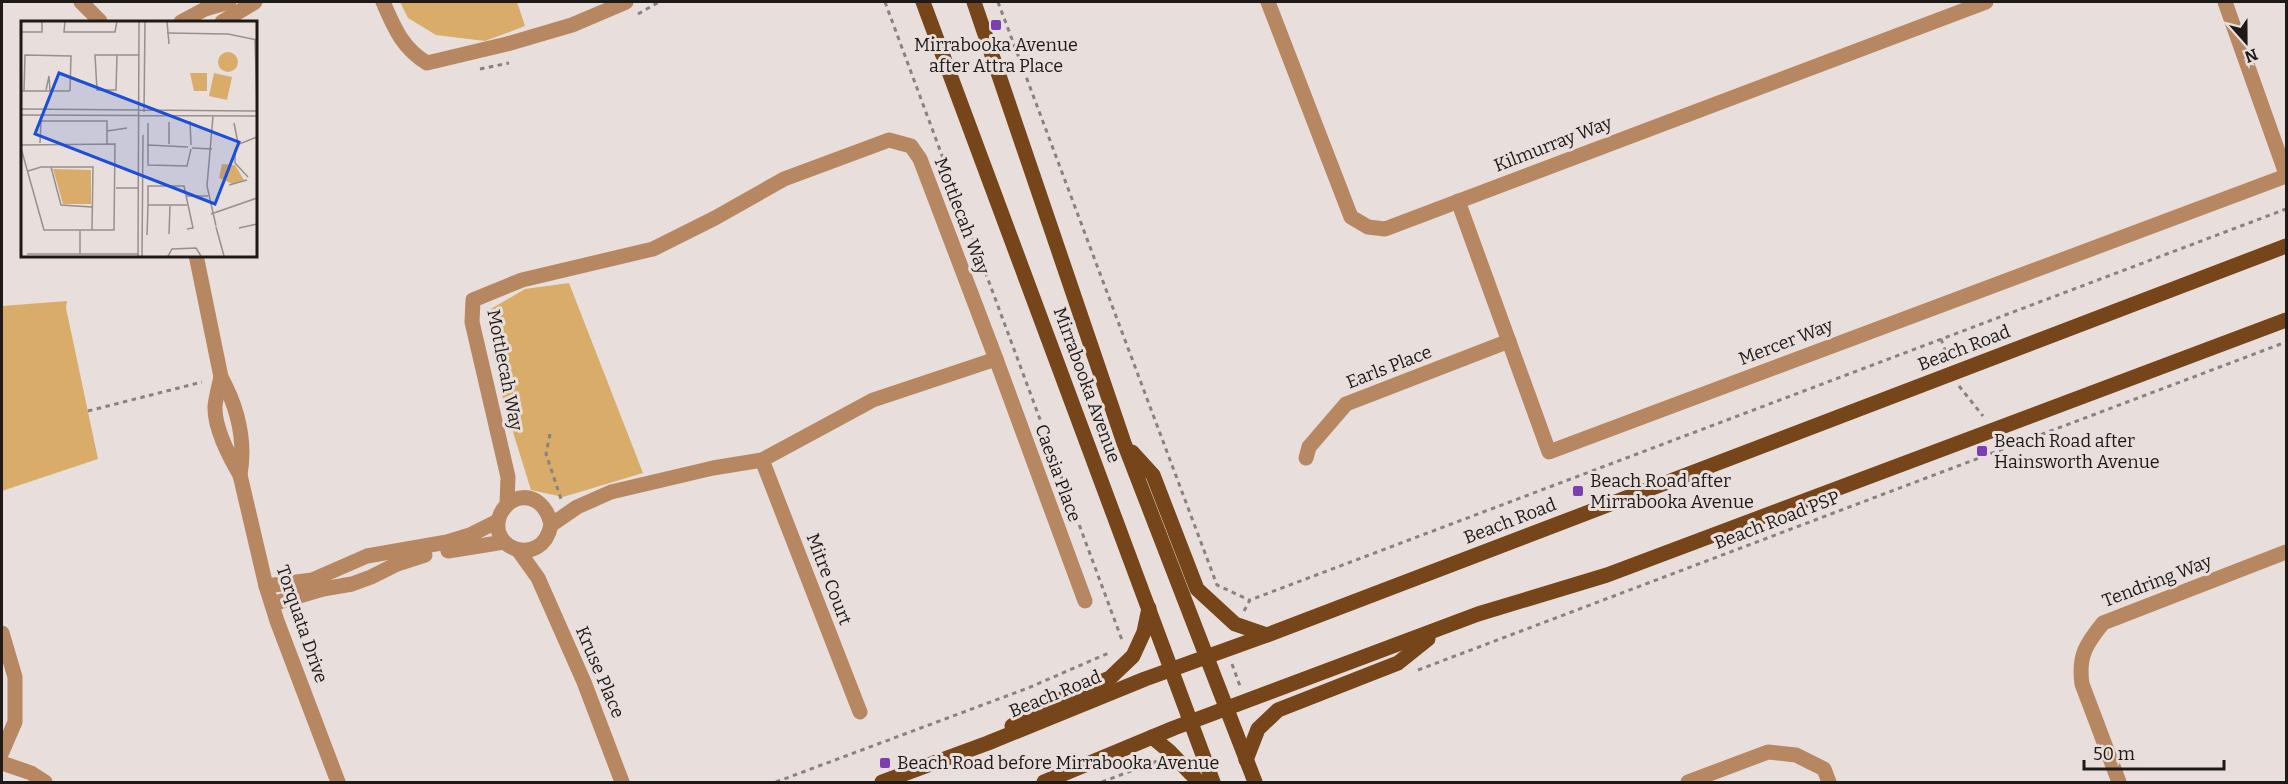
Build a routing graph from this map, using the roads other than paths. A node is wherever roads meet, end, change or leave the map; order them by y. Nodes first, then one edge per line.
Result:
1 (81, 2) edge
2 (93, 2) edge
3 (229, 2) edge
4 (255, 2) edge
5 (383, 2) edge
6 (626, 2) edge
7 (923, 2) edge
8 (974, 2) edge
9 (1268, 2) edge
10 (1986, 2) edge
11 (2225, 2) edge
12 (100, 21) edge
13 (101, 21) edge
14 (183, 21) edge
15 (224, 21) edge
16 (2286, 175) edge
17 (1458, 201) junction
18 (2286, 246) edge
19 (196, 256) edge
20 (2286, 320) edge
21 (1509, 341) junction
22 (996, 358) junction
23 (221, 377) junction
24 (1125, 443) junction
25 (1306, 458) dead end
26 (762, 460) junction
27 (240, 475) junction
28 (508, 477) junction
29 (526, 498) junction
30 (507, 504) junction
31 (544, 506) junction
32 (571, 506) junction
33 (498, 521) junction
34 (551, 525) junction
35 (543, 544) junction
36 (511, 546) junction
37 (2286, 552) edge
38 (538, 578) junction
39 (266, 586) junction
40 (1085, 601) dead end
41 (272, 604) junction
42 (1149, 608) junction
43 (1440, 630) junction
44 (2, 633) edge
45 (1266, 634) junction
46 (1206, 657) junction
47 (1172, 670) junction
48 (1226, 709) junction
49 (860, 712) dead end
50 (1190, 722) junction
51 (1152, 737) junction
52 (988, 743) junction
53 (2, 752) edge
54 (1246, 760) junction
55 (2, 764) edge
56 (45, 783) edge
57 (338, 783) edge
58 (622, 783) edge
59 (882, 783) edge
60 (1044, 783) edge
61 (1198, 783) edge
62 (1213, 783) edge
63 (1255, 783) edge
64 (1688, 783) edge
65 (1829, 783) edge
66 (2119, 783) edge

1 - 12 street
2 - 13 street
3 - 14 street
4 - 15 street
5 - 6 street
7 - 42 main road, Mirrabooka Avenue
8 - 24 main road, Mirrabooka Avenue
9 - 17 street, Kilmurray Way
10 - 17 street, Kilmurray Way
11 - 16 street, Mercer Way
16 - 21 street, Mercer Way
17 - 21 street, Mercer Way
18 - 45 main road, Beach Road
19 - 23 street, Torquata Drive
20 - 43 main road
21 - 25 street, Earls Place
22 - 26 street, Mottlecah Way
22 - 28 street, Mottlecah Way
22 - 40 street, Caesia Place
23 - 27 street, Torquata Drive
23 - 27 street, Torquata Drive
24 - 45 main road
24 - 46 main road, Mirrabooka Avenue
26 - 32 street, Mottlecah Way
26 - 49 street, Mitre Court
27 - 39 street, Torquata Drive
28 - 29 street, Mottlecah Way
28 - 30 street, Mottlecah Way
29 - 30 street
29 - 31 street, Mottlecah Way
30 - 33 street, Mottlecah Way
31 - 32 street, Mottlecah Way
31 - 34 street
32 - 34 street, Mottlecah Way
33 - 36 street
33 - 39 street
34 - 35 street
35 - 36 street
35 - 38 street
36 - 38 street, Kruse Place
36 - 41 street
37 - 66 street, Tendring Way
38 - 58 street, Kruse Place
39 - 41 street, Torquata Drive
41 - 57 street, Torquata Drive
42 - 47 main road, Mirrabooka Avenue
42 - 52 main road
43 - 48 main road
43 - 54 main road
44 - 53 street
45 - 46 main road, Beach Road
46 - 47 main road, Beach Road
46 - 48 main road, Mirrabooka Avenue
47 - 50 main road, Mirrabooka Avenue
47 - 52 main road, Beach Road
48 - 50 main road
48 - 54 main road, Mirrabooka Avenue
50 - 51 main road
50 - 62 main road, Mirrabooka Avenue
51 - 60 main road
51 - 61 main road
52 - 59 main road, Beach Road
54 - 63 main road, Mirrabooka Avenue
55 - 56 street
64 - 65 street

